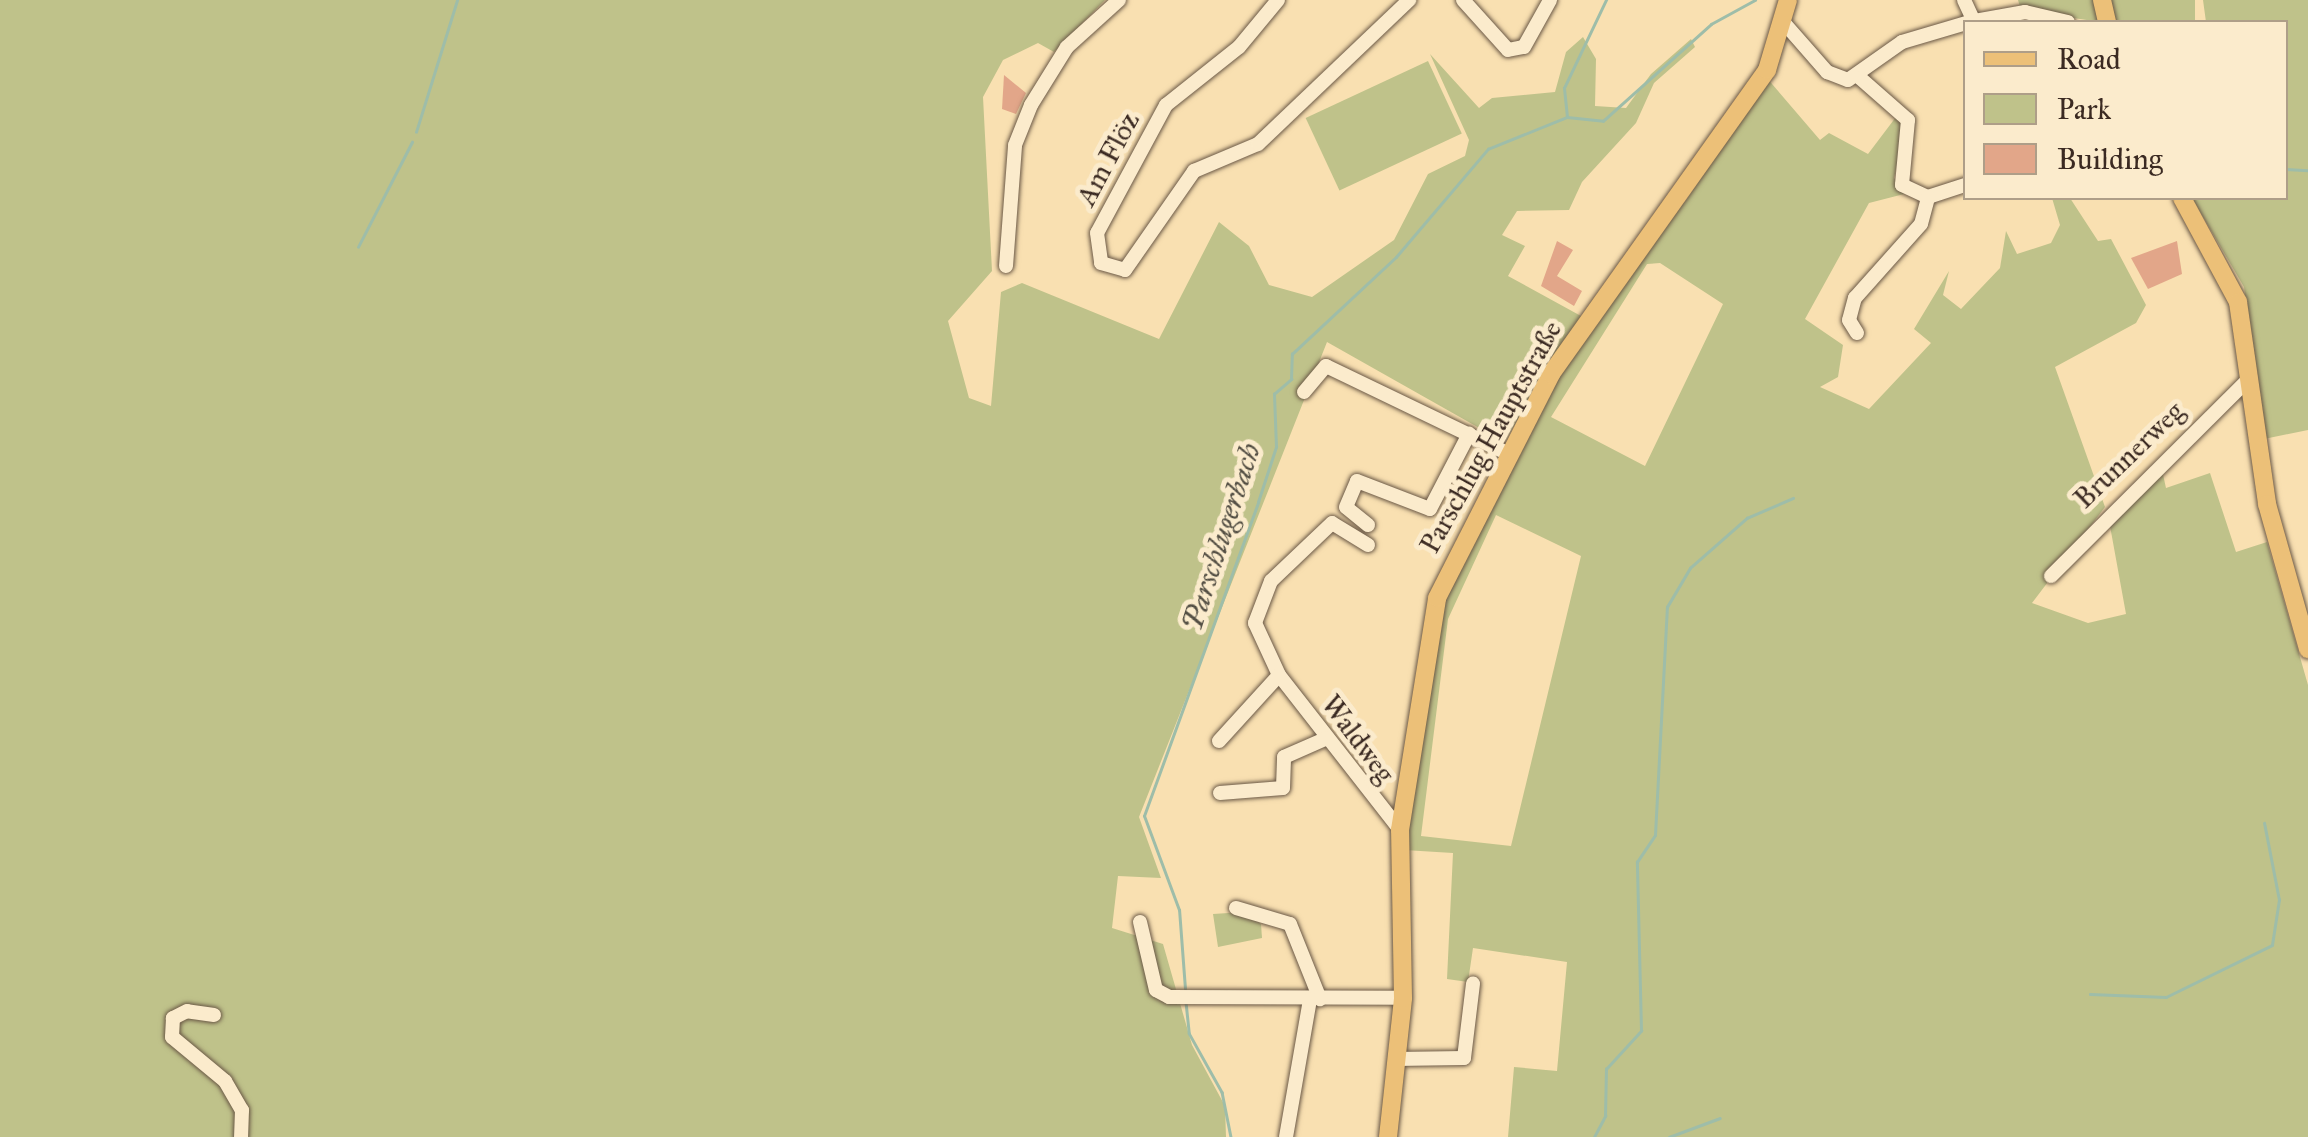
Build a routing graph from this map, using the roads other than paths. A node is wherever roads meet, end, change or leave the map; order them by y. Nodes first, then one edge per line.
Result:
1 (1119, 0) edge
2 (1278, 0) edge
3 (1409, 0) edge
4 (1463, 0) edge
5 (1550, 0) edge
6 (1788, 0) edge
7 (1981, 20) edge
8 (2059, 20) edge
9 (1785, 24) junction
10 (1963, 24) edge
11 (1860, 78) junction
12 (1963, 186) edge
13 (1928, 197) junction
14 (2183, 200) edge
15 (1006, 266) dead end
16 (1856, 332) dead end
17 (2250, 378) junction
18 (1304, 392) dead end
19 (1469, 434) junction
20 (1506, 453) junction
21 (1368, 525) dead end
22 (1368, 545) dead end
23 (2050, 576) dead end
24 (2308, 648) edge
25 (1279, 675) junction
26 (1327, 738) junction
27 (1219, 742) dead end
28 (1220, 793) dead end
29 (1400, 830) junction
30 (1236, 908) dead end
31 (1140, 922) dead end
32 (1472, 984) dead end
33 (1403, 998) junction
34 (1315, 999) junction
35 (214, 1015) dead end
36 (1395, 1059) junction
37 (241, 1137) edge
38 (1286, 1137) edge
39 (1388, 1137) edge

1 - 15 street
2 - 3 street, Am Flöz
4 - 5 street
6 - 9 main road, Parschlug Hauptstraße
7 - 8 street
9 - 11 street
9 - 20 main road, Parschlug Hauptstraße
10 - 11 street
11 - 13 street
12 - 13 street
13 - 16 street
14 - 17 main road
17 - 23 street, Brunnerweg
17 - 24 main road
18 - 19 street
19 - 20 street
19 - 21 street
20 - 29 main road, Parschlug Hauptstraße
22 - 25 street, Waldweg
25 - 26 street, Waldweg
25 - 27 street
26 - 28 street
26 - 29 street, Waldweg
29 - 33 main road, Parschlug Hauptstraße
30 - 34 street
31 - 34 street
32 - 36 street
33 - 34 street
33 - 36 main road, Parschlug Hauptstraße
34 - 38 street
35 - 37 street
36 - 39 main road, Parschlug Hauptstraße

